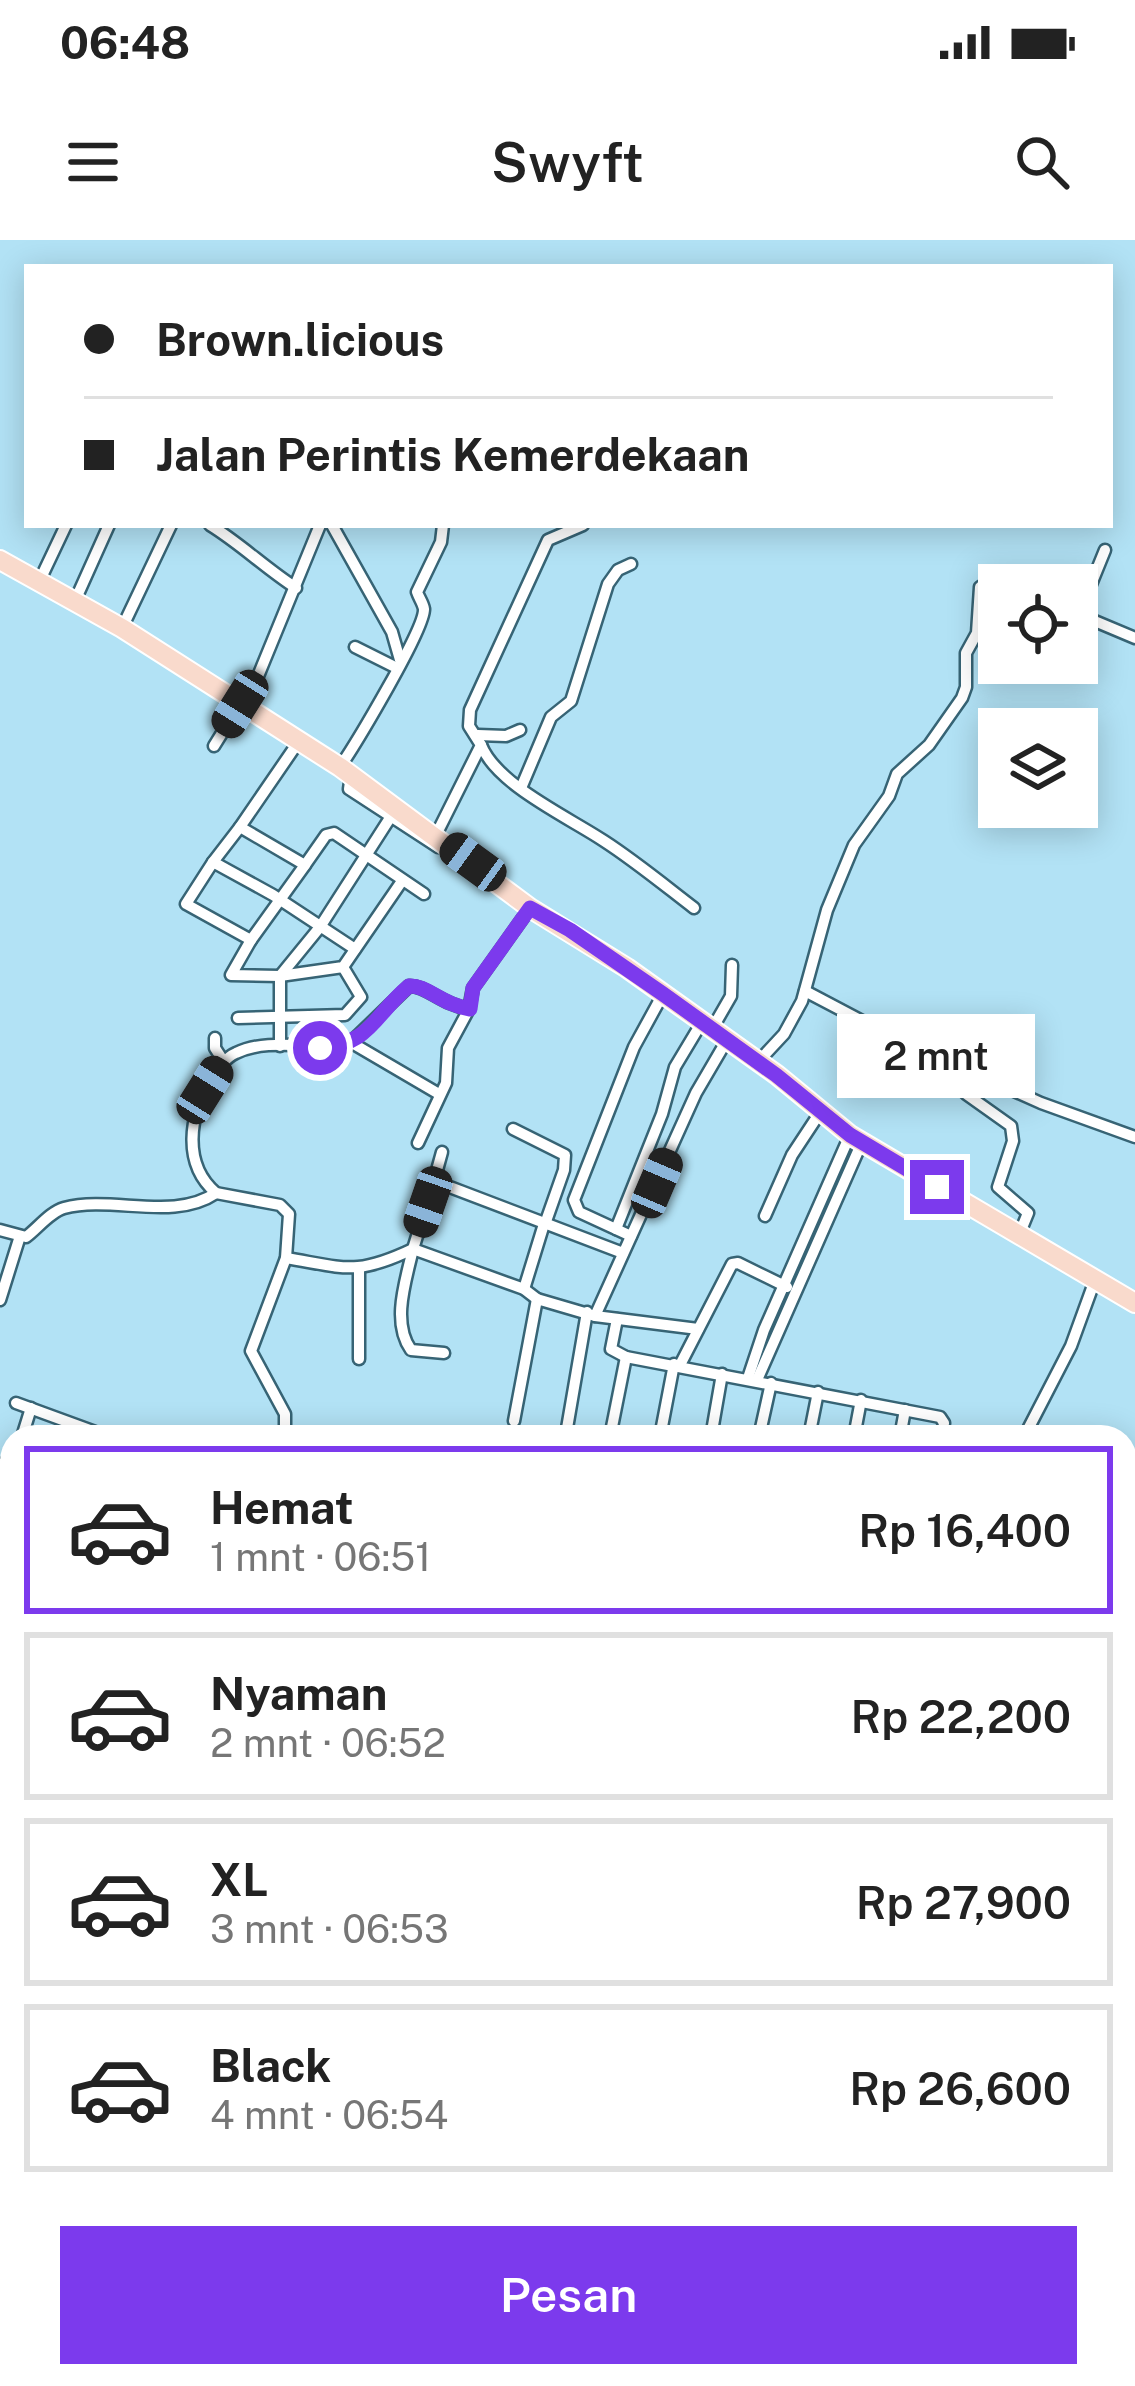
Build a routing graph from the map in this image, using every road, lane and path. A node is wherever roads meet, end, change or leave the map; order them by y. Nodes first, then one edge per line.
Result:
1 (65, 528) edge
2 (108, 528) edge
3 (170, 528) edge
4 (215, 528) edge
5 (319, 528) edge
6 (334, 528) edge
7 (443, 528) edge
8 (575, 528) edge
9 (1105, 550) dead end
10 (0, 560) edge
11 (631, 564) dead end
12 (1098, 567) edge
13 (38, 582) junction
14 (296, 588) junction
15 (74, 603) junction
16 (978, 618) edge
17 (1098, 622) edge
18 (122, 628) junction
19 (1135, 638) edge
20 (356, 647) dead end
21 (401, 659) junction
22 (243, 706) junction
23 (520, 730) dead end
24 (478, 739) junction
25 (298, 741) junction
26 (214, 746) dead end
27 (345, 771) junction
28 (521, 788) junction
29 (394, 812) junction
30 (240, 826) junction
31 (442, 840) junction
32 (366, 856) junction
33 (213, 862) junction
34 (305, 866) junction
35 (401, 881) junction
36 (424, 894) dead end
37 (281, 900) junction
38 (530, 908) junction
39 (694, 908) dead end
40 (320, 927) junction
41 (251, 940) junction
42 (355, 949) junction
43 (297, 958) junction
44 (732, 965) dead end
45 (343, 967) junction
46 (312, 969) junction
47 (280, 976) junction
48 (805, 991) junction
49 (663, 994) junction
50 (470, 1009) junction
51 (238, 1018) dead end
52 (281, 1018) junction
53 (714, 1031) junction
54 (215, 1038) dead end
55 (352, 1043) junction
56 (280, 1046) junction
57 (224, 1062) junction
58 (758, 1062) junction
59 (439, 1094) junction
60 (966, 1094) dead end
61 (821, 1111) junction
62 (513, 1129) dead end
63 (1135, 1137) edge
64 (856, 1138) junction
65 (418, 1143) dead end
66 (442, 1152) dead end
67 (434, 1181) junction
68 (216, 1193) junction
69 (765, 1216) dead end
70 (545, 1224) junction
71 (616, 1228) junction
72 (808, 1228) junction
73 (0, 1230) edge
74 (821, 1234) junction
75 (1018, 1235) junction
76 (20, 1236) junction
77 (631, 1236) junction
78 (413, 1250) junction
79 (623, 1252) junction
80 (286, 1258) junction
81 (359, 1270) junction
82 (1095, 1280) junction
83 (790, 1288) junction
84 (524, 1289) junction
85 (0, 1300) edge
86 (536, 1300) junction
87 (1135, 1303) edge
88 (591, 1314) junction
89 (617, 1319) junction
90 (698, 1329) junction
91 (444, 1353) dead end
92 (626, 1357) junction
93 (359, 1359) dead end
94 (677, 1365) junction
95 (722, 1374) junction
96 (752, 1379) junction
97 (771, 1383) junction
98 (818, 1392) junction
99 (861, 1400) junction
100 (16, 1403) dead end
101 (31, 1408) junction
102 (905, 1410) junction
103 (514, 1421) dead end
104 (26, 1425) edge
105 (83, 1425) edge
106 (285, 1425) edge
107 (568, 1425) edge
108 (612, 1425) edge
109 (663, 1425) edge
110 (713, 1425) edge
111 (762, 1425) edge
112 (811, 1425) edge
113 (856, 1425) edge
114 (902, 1425) edge
115 (942, 1425) edge
116 (1030, 1425) edge

1 - 13 street
2 - 15 street
3 - 18 street
4 - 14 street
5 - 14 street
6 - 21 street
7 - 21 street
8 - 24 street
9 - 12 street
10 - 13 main road
11 - 28 street
13 - 15 main road
14 - 22 street
15 - 18 main road
16 - 48 street
17 - 19 street
18 - 22 main road
20 - 21 street
21 - 27 street
22 - 25 main road
22 - 26 street
23 - 24 street
24 - 28 street
24 - 31 street
25 - 27 main road
25 - 30 street
27 - 29 main road
28 - 39 street
29 - 31 main road
29 - 32 street
30 - 33 street
30 - 34 street
31 - 38 main road
32 - 34 street
32 - 35 street
32 - 40 street
33 - 37 street
33 - 41 street
34 - 37 street
35 - 36 street
35 - 42 street
37 - 40 street
37 - 41 street
38 - 49 main road
38 - 50 street
40 - 42 street
40 - 43 street
41 - 47 street
42 - 45 street
43 - 46 street
43 - 47 street
44 - 53 street
45 - 46 street
45 - 52 street
46 - 47 street
47 - 52 street
48 - 58 street
48 - 63 street
49 - 53 main road
49 - 71 street
50 - 55 street
50 - 59 street
51 - 52 street
52 - 56 street
53 - 58 main road
53 - 71 street
53 - 77 street
54 - 57 street
55 - 56 street
55 - 59 street
56 - 57 street
57 - 68 street
58 - 61 main road
59 - 65 street
60 - 75 street
61 - 64 main road
61 - 69 street
62 - 70 street
64 - 72 street
64 - 74 street
64 - 75 main road
66 - 67 street
67 - 70 street
67 - 78 street
68 - 76 street
68 - 80 street
70 - 79 street
70 - 84 street
71 - 77 street
72 - 74 street
72 - 83 street
73 - 76 street
74 - 83 street
75 - 82 main road
76 - 85 street
77 - 79 street
78 - 81 street
78 - 84 street
78 - 91 street
79 - 88 street
80 - 81 street
80 - 106 street
81 - 93 street
82 - 87 main road
82 - 116 street
83 - 90 street
83 - 96 street
84 - 86 street
86 - 88 street
86 - 103 street
88 - 89 street
88 - 107 street
89 - 90 street
89 - 92 street
90 - 94 street
92 - 94 street
92 - 108 street
94 - 95 street
94 - 109 street
95 - 96 street
95 - 110 street
96 - 97 street
97 - 98 street
97 - 111 street
98 - 99 street
98 - 112 street
99 - 102 street
99 - 113 street
100 - 101 street
101 - 104 street
101 - 105 street
102 - 114 street
102 - 115 street

